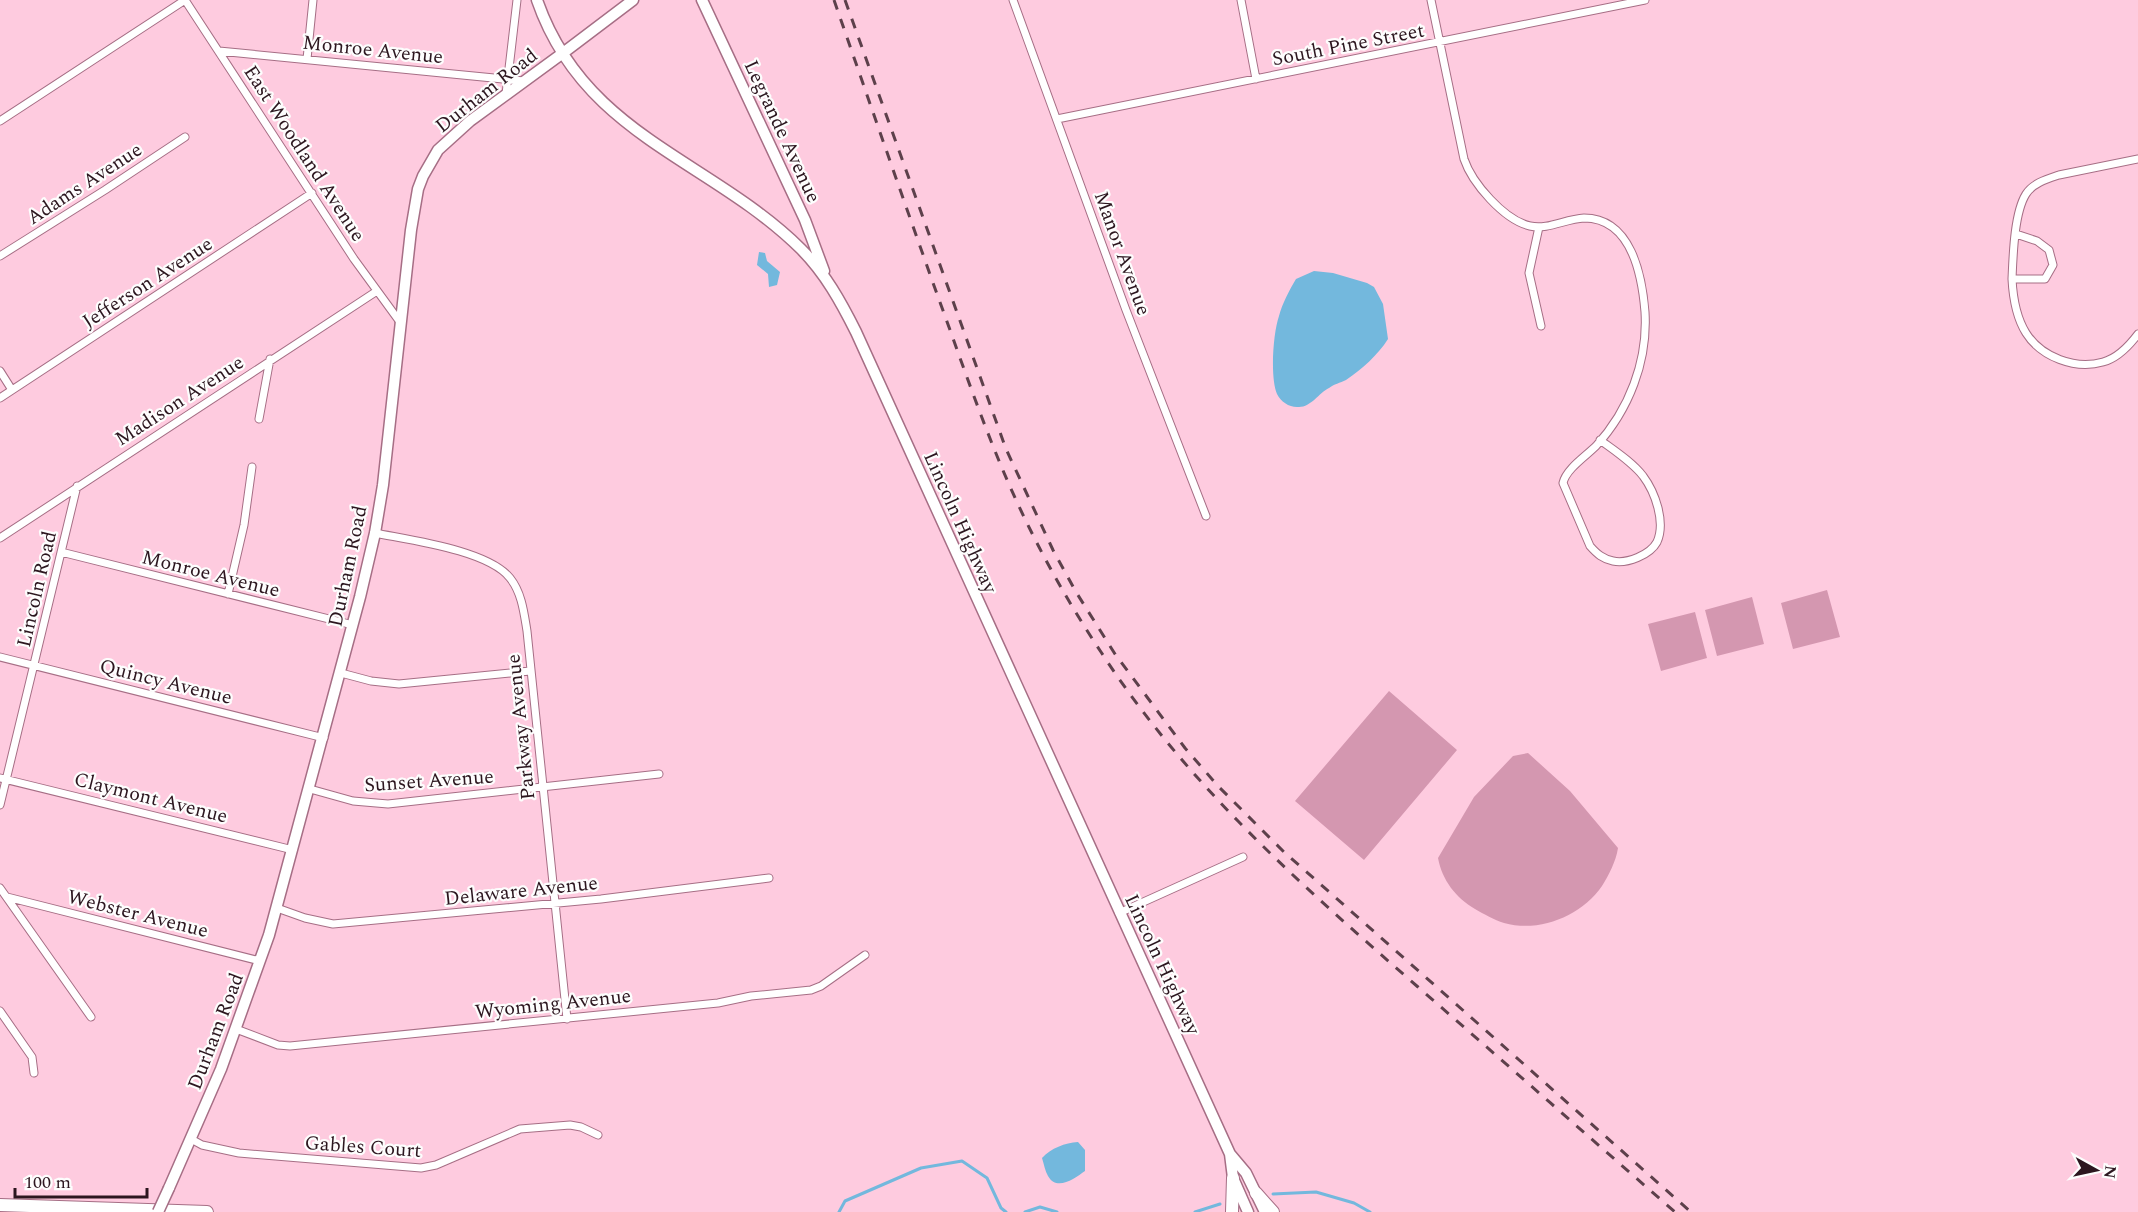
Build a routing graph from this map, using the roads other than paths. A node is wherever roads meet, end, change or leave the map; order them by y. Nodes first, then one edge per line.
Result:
1 (185, 0) edge
2 (313, 0) edge
3 (517, 0) edge
4 (537, 0) edge
5 (633, 0) edge
6 (702, 0) edge
7 (1013, 0) edge
8 (1241, 0) edge
9 (1431, 0) edge
10 (1645, 0) edge
11 (1440, 42) junction
12 (219, 51) junction
13 (563, 53) junction
14 (307, 59) junction
15 (508, 79) junction
16 (1256, 79) junction
17 (524, 81) junction
18 (507, 94) junction
19 (1057, 119) junction
20 (0, 121) edge
21 (185, 137) dead end
22 (2138, 159) edge
23 (312, 193) junction
24 (1539, 226) junction
25 (2016, 234) junction
26 (0, 256) edge
27 (2012, 279) junction
28 (827, 280) junction
29 (377, 291) junction
30 (400, 322) junction
31 (1541, 326) dead end
32 (2138, 334) edge
33 (270, 359) junction
34 (0, 371) edge
35 (12, 390) junction
36 (0, 398) edge
37 (259, 419) dead end
38 (1600, 440) junction
39 (252, 467) dead end
40 (77, 486) junction
41 (1206, 516) dead end
42 (375, 532) junction
43 (0, 538) edge
44 (61, 552) junction
45 (228, 594) junction
46 (353, 625) junction
47 (0, 657) edge
48 (34, 666) junction
49 (530, 671) junction
50 (341, 673) junction
51 (324, 738) junction
52 (659, 774) dead end
53 (3, 779) edge
54 (543, 788) junction
55 (310, 789) junction
56 (0, 805) edge
57 (293, 850) junction
58 (1242, 857) dead end
59 (769, 878) dead end
60 (0, 888) edge
61 (7, 897) junction
62 (554, 904) junction
63 (277, 908) junction
64 (1119, 913) junction
65 (865, 955) dead end
66 (260, 961) junction
67 (0, 1011) edge
68 (91, 1017) dead end
69 (567, 1019) junction
70 (236, 1029) junction
71 (34, 1073) dead end
72 (598, 1135) dead end
73 (191, 1140) junction
74 (1230, 1154) junction
75 (1233, 1178) junction
76 (1256, 1193) junction
77 (0, 1206) edge
78 (158, 1212) edge
79 (207, 1212) edge
80 (1232, 1212) edge
81 (1248, 1212) edge
82 (1265, 1212) edge
83 (1273, 1212) edge

1 - 12 street, East Woodland Avenue
1 - 20 street
2 - 14 street
3 - 15 street
4 - 13 main road, Lincoln Highway
5 - 13 main road, Durham Road
6 - 28 main road, Legrande Avenue
7 - 19 street, Manor Avenue
8 - 16 street
9 - 11 street
10 - 11 street, South Pine Street
11 - 16 street, South Pine Street
11 - 24 street
12 - 14 street, Monroe Avenue
12 - 23 street, East Woodland Avenue
13 - 17 main road, Durham Road
13 - 28 main road, Lincoln Highway
14 - 15 street, Monroe Avenue
15 - 17 street, Monroe Avenue
15 - 18 street
16 - 19 street, South Pine Street
17 - 18 main road, Durham Road
18 - 30 main road, Durham Road
19 - 41 street, Manor Avenue
21 - 26 street, Adams Avenue
22 - 25 street
23 - 29 street, East Woodland Avenue
23 - 35 street, Jefferson Avenue
24 - 31 street
24 - 38 street
25 - 27 street
25 - 27 street
27 - 32 street
28 - 64 main road, Lincoln Highway
29 - 30 street, East Woodland Avenue
29 - 33 street, Madison Avenue
30 - 42 main road, Durham Road
33 - 37 street
33 - 40 street, Madison Avenue
34 - 35 street
35 - 36 street, Jefferson Avenue
38 - 38 street
39 - 45 street
40 - 43 street, Madison Avenue
40 - 44 street, Lincoln Road
42 - 46 main road, Durham Road
42 - 49 street, Parkway Avenue
44 - 45 street, Monroe Avenue
44 - 48 street, Lincoln Road
45 - 46 street, Monroe Avenue
46 - 50 main road, Durham Road
47 - 48 street, Quincy Avenue
48 - 51 street, Quincy Avenue
48 - 53 street, Lincoln Road
49 - 50 street
49 - 54 street, Parkway Avenue
50 - 51 main road, Durham Road
51 - 55 main road, Durham Road
52 - 54 street, Sunset Avenue
53 - 56 street, Lincoln Road
53 - 57 street, Claymont Avenue
54 - 55 street, Sunset Avenue
54 - 62 street, Parkway Avenue
55 - 57 main road, Durham Road
57 - 63 main road, Durham Road
58 - 64 street
59 - 62 street, Delaware Avenue
60 - 61 street
61 - 66 street, Webster Avenue
61 - 68 street
62 - 63 street, Delaware Avenue
62 - 69 street, Parkway Avenue
63 - 66 main road, Durham Road
64 - 74 main road, Lincoln Highway
65 - 69 street, Wyoming Avenue
66 - 70 main road, Durham Road
67 - 71 street
69 - 70 street, Wyoming Avenue
70 - 73 main road, Durham Road
72 - 73 street, Gables Court
73 - 78 main road, Durham Road, bridge
74 - 75 main road
74 - 76 main road
75 - 80 highway
75 - 81 main road
76 - 82 main road
76 - 83 highway
77 - 79 highway

